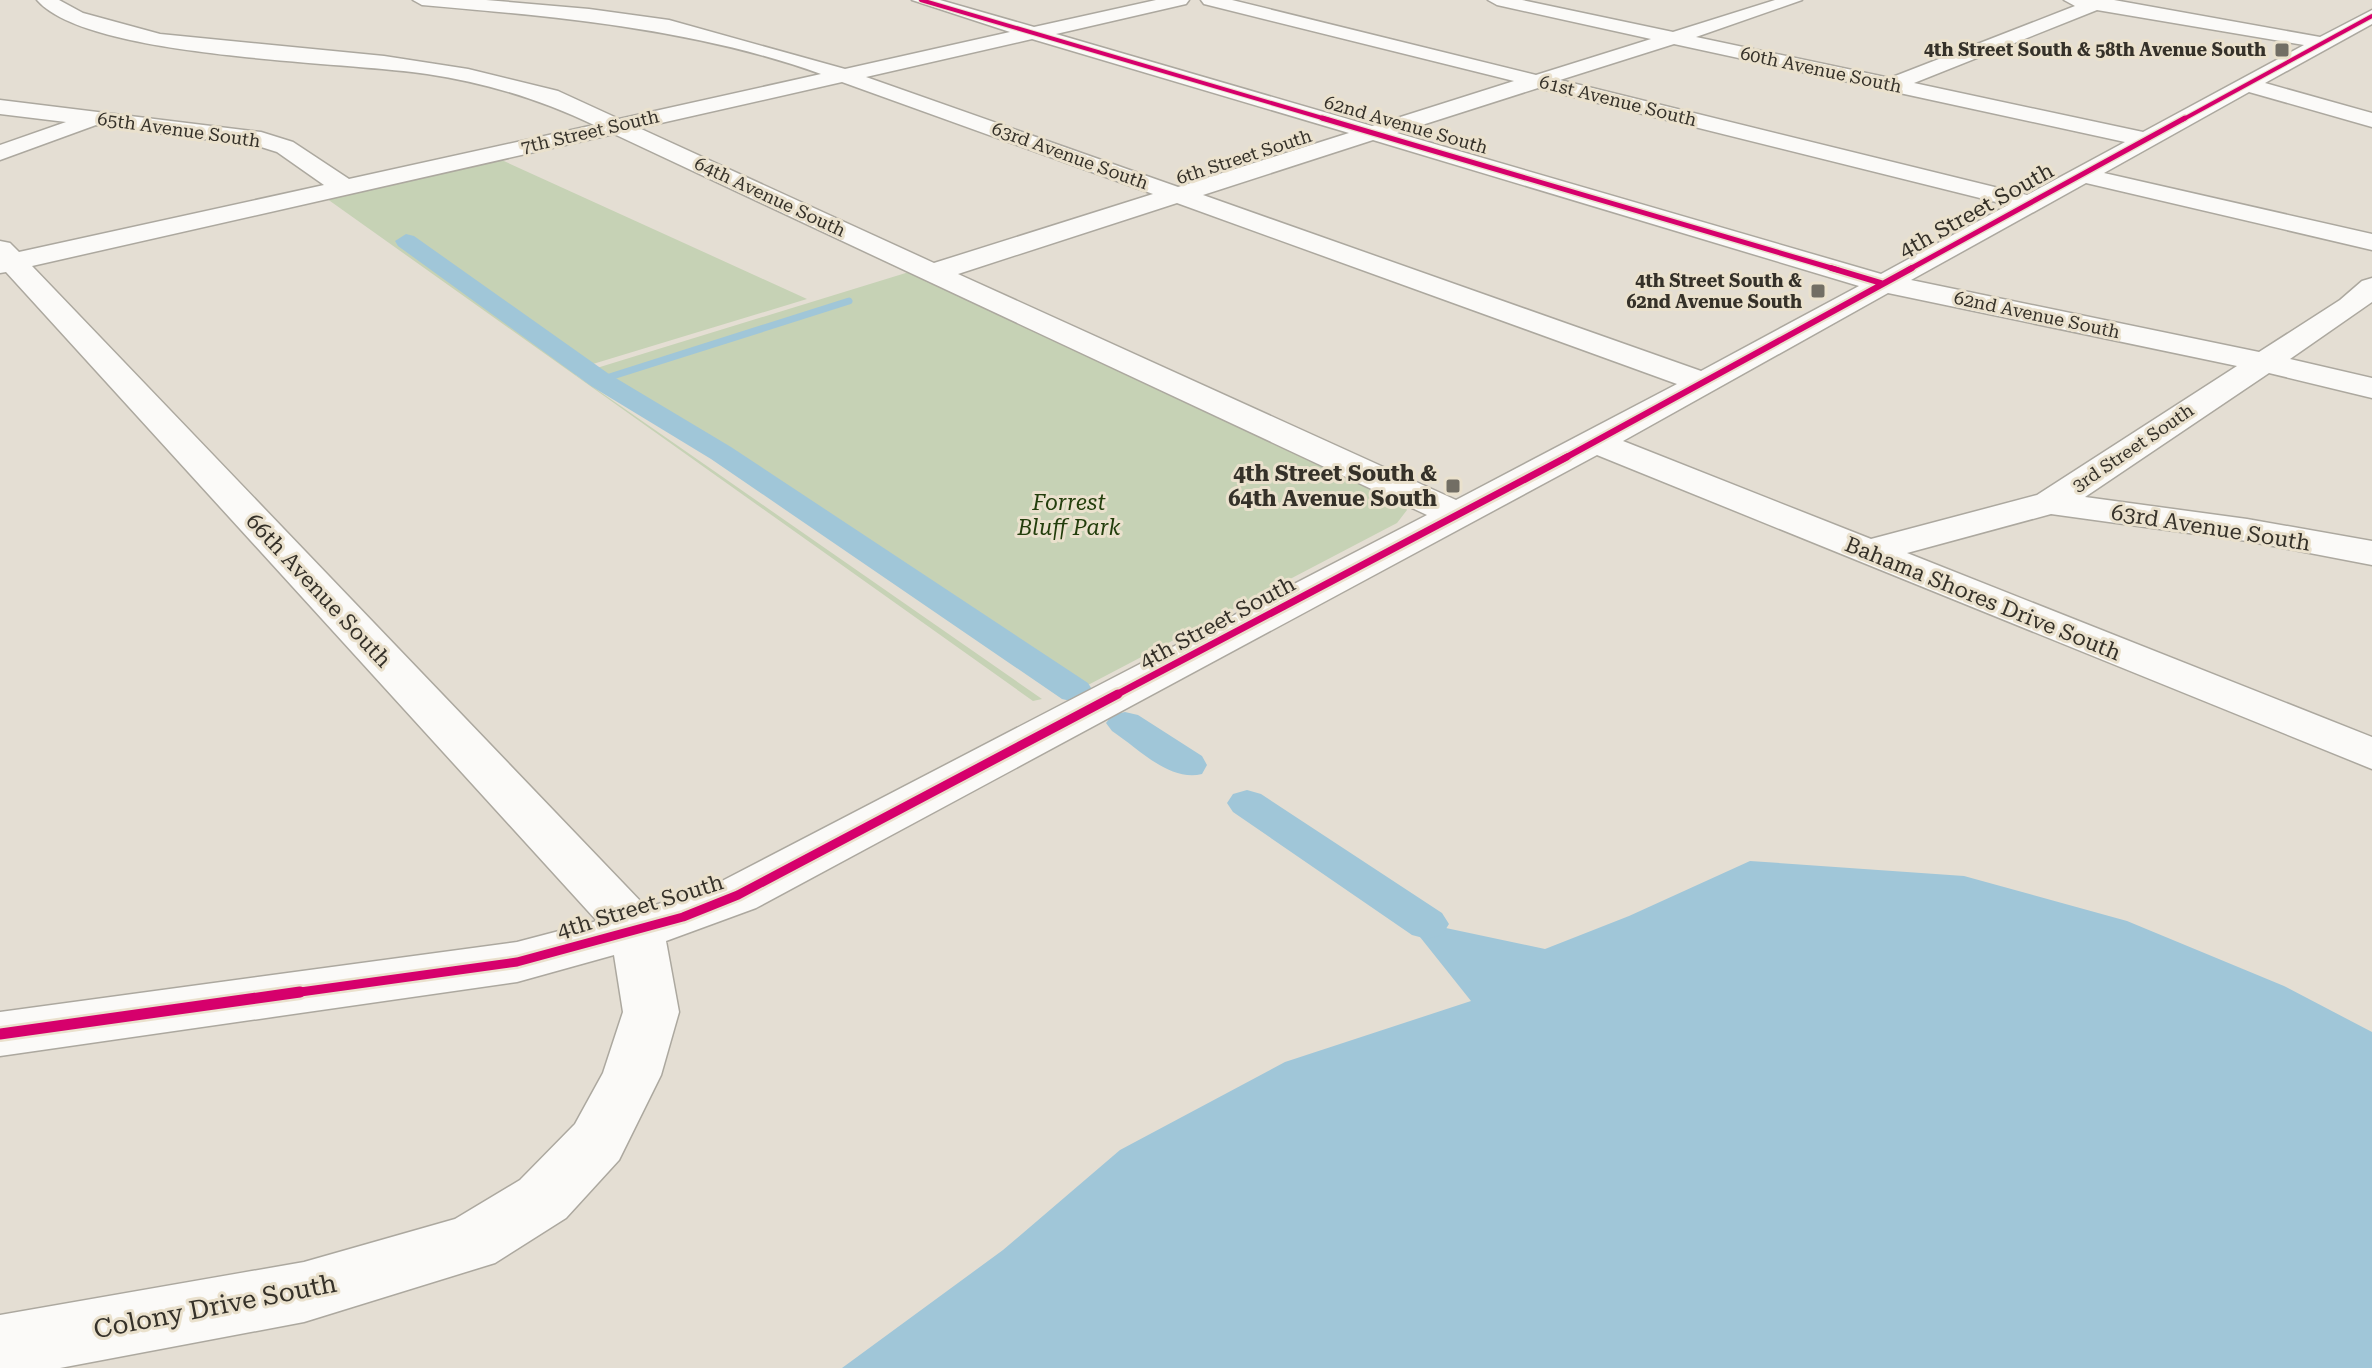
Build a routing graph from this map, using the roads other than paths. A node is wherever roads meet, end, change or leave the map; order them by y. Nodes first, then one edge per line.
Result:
1 (46, 0) edge
2 (422, 0) edge
3 (921, 0) edge
4 (1180, 0) edge
5 (1210, 0) edge
6 (1497, 0) edge
7 (1793, 0) edge
8 (2091, 1) edge
9 (2367, 22) edge
10 (1037, 34) junction
11 (1672, 38) junction
12 (2324, 43) junction
13 (845, 76) junction
14 (1536, 81) junction
15 (1891, 85) junction
16 (2249, 85) junction
17 (0, 107) edge
18 (97, 118) junction
19 (2372, 120) edge
20 (617, 126) junction
21 (1373, 132) junction
22 (2144, 139) junction
23 (0, 153) edge
24 (2088, 170) junction
25 (346, 188) junction
26 (1178, 194) junction
27 (2026, 202) junction
28 (2372, 228) edge
29 (2372, 242) edge
30 (4, 259) edge
31 (934, 272) junction
32 (1881, 283) junction
33 (2372, 287) edge
34 (2263, 362) junction
35 (1702, 382) junction
36 (2372, 388) edge
37 (1595, 442) junction
38 (2050, 503) junction
39 (1457, 515) junction
40 (1868, 552) junction
41 (2372, 553) edge
42 (2372, 754) edge
43 (637, 931) junction
44 (0, 1034) edge
45 (0, 1347) edge

1 - 20 street, 64th Avenue South
2 - 13 street, 63rd Avenue South
3 - 10 street, 62nd Avenue South
4 - 10 street, 7th Street South
5 - 14 street, 61st Avenue South
6 - 11 street, 60th Avenue South
7 - 11 street, 6th Street South
8 - 12 street
8 - 15 street
9 - 12 street, 4th Street South
10 - 13 street, 7th Street South
10 - 21 street, 62nd Avenue South
11 - 14 street, 6th Street South
11 - 15 street, 60th Avenue South
12 - 16 street, 4th Street South
13 - 20 street, 7th Street South
13 - 26 street, 63rd Avenue South
14 - 21 street, 6th Street South
14 - 27 street, 61st Avenue South
15 - 22 street, 60th Avenue South
16 - 19 street
16 - 22 street, 4th Street South
17 - 18 street, 65th Avenue South
18 - 23 street
18 - 25 street, 65th Avenue South
20 - 25 street, 7th Street South
20 - 31 street, 64th Avenue South
21 - 26 street, 6th Street South
21 - 32 street, 62nd Avenue South
22 - 24 street, 4th Street South
24 - 27 street, 4th Street South
24 - 28 street
24 - 29 street
25 - 30 street, 7th Street South
26 - 31 street, 6th Street South
26 - 35 street, 63rd Avenue South
27 - 32 street, 4th Street South
30 - 43 street, 66th Avenue South
31 - 39 street, 64th Avenue South
32 - 34 street, 62nd Avenue South
32 - 35 street, 4th Street South
33 - 34 street, 3rd Street South
34 - 36 street, 62nd Avenue South
34 - 38 street, 3rd Street South
35 - 37 street, 4th Street South
37 - 39 street, 4th Street South
37 - 40 street, Bahama Shores Drive South
38 - 40 street, 3rd Street South
38 - 41 street, 63rd Avenue South
39 - 43 street, 4th Street South
40 - 42 street, Bahama Shores Drive South
43 - 44 street, 4th Street South
43 - 45 street, Colony Drive South

